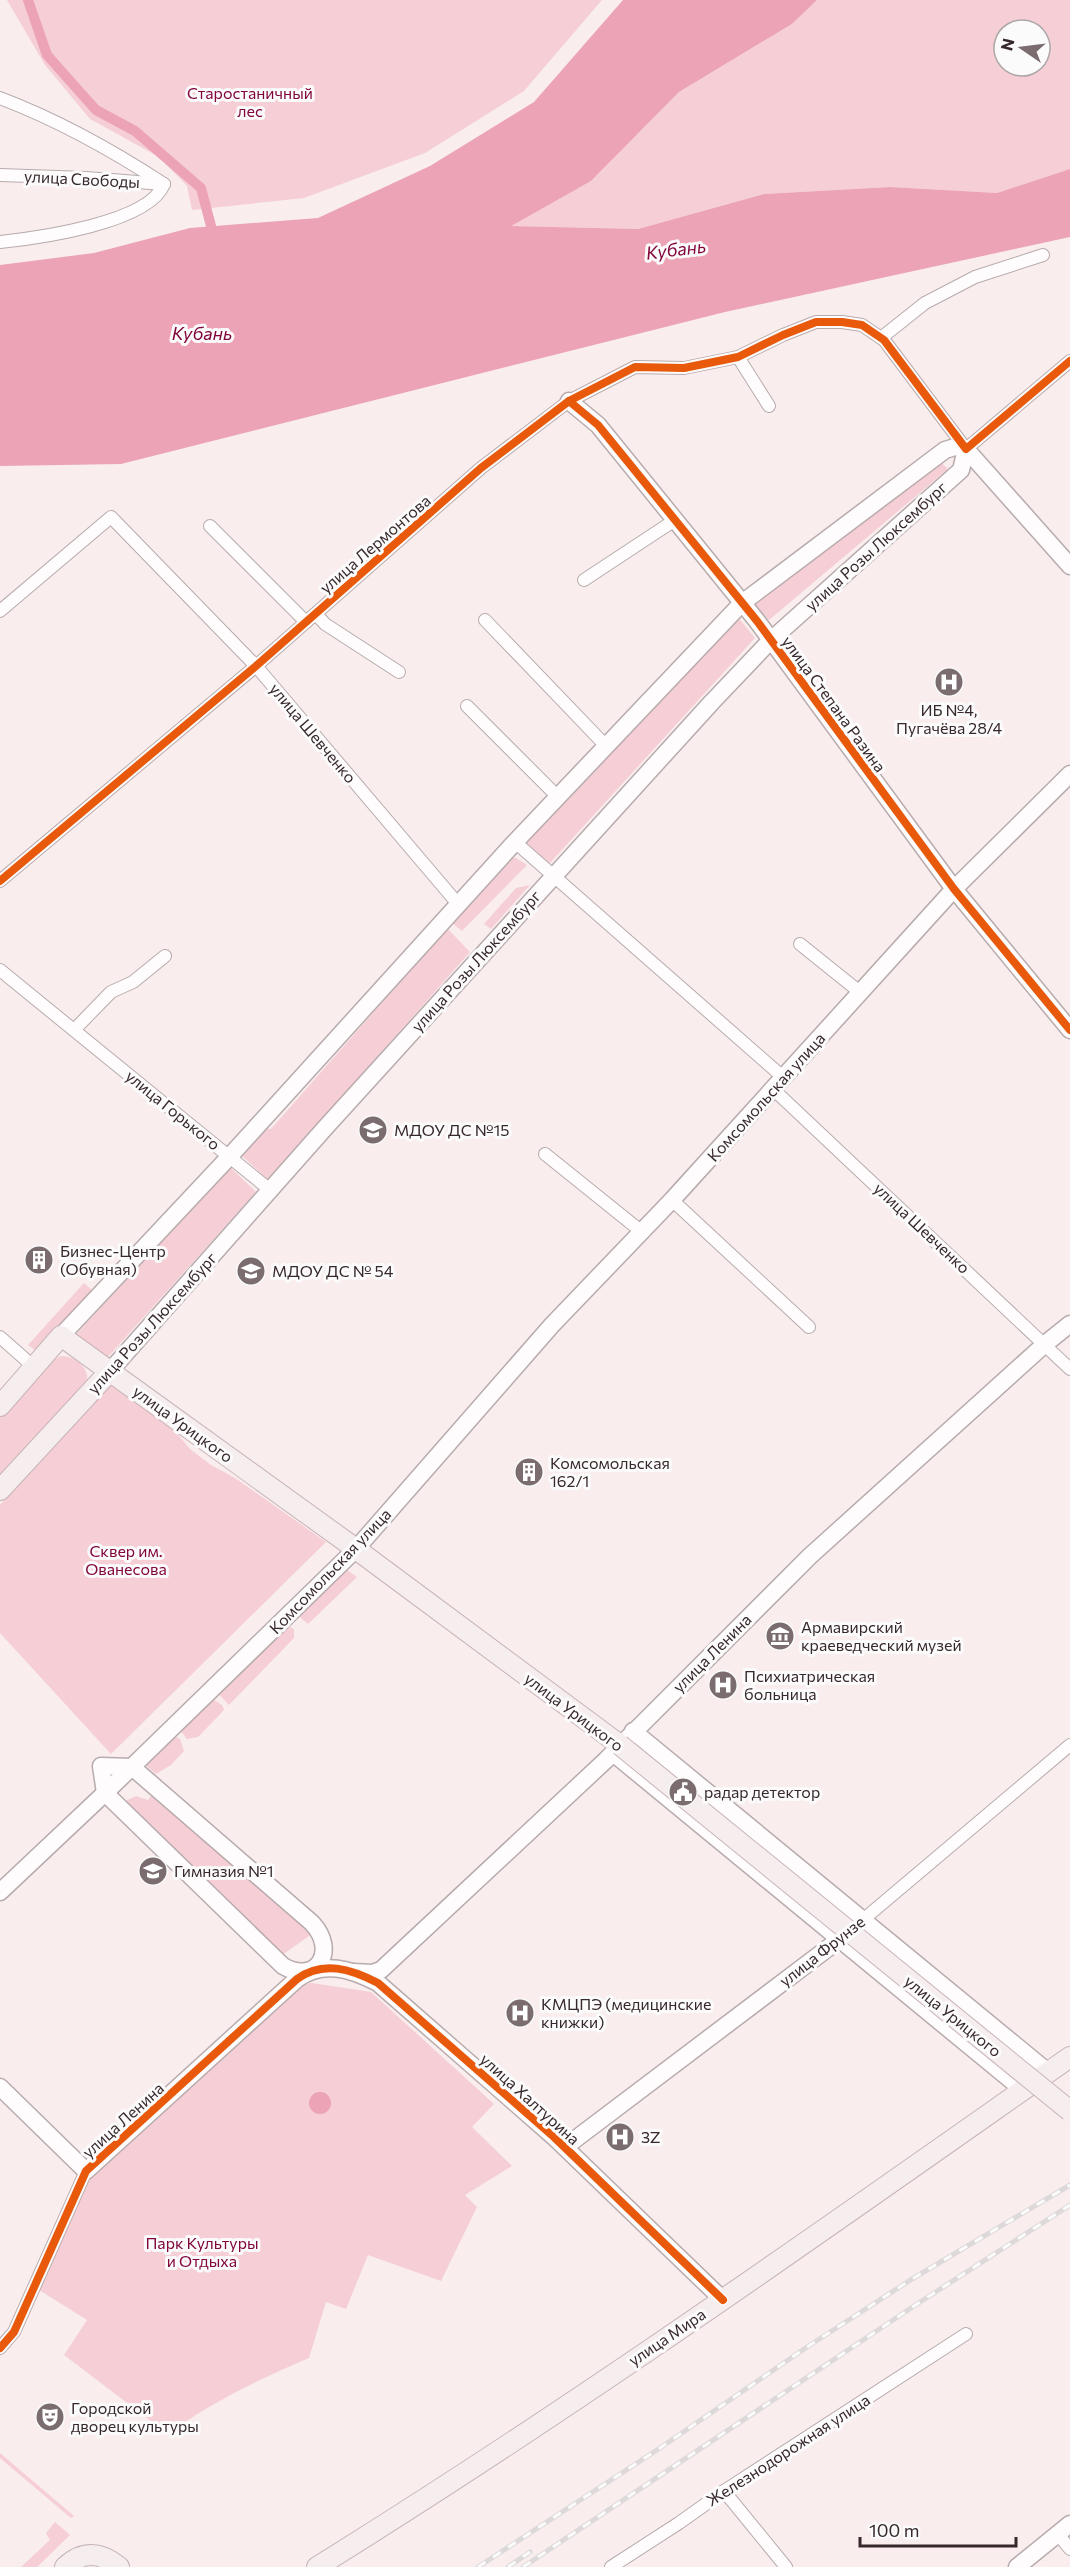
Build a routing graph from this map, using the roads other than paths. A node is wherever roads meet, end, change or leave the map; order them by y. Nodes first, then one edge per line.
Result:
1 (0, 98) edge
2 (0, 175) edge
3 (164, 184) junction
4 (0, 242) edge
5 (1043, 255) dead end
6 (881, 338) junction
7 (738, 357) junction
8 (1070, 361) edge
9 (569, 401) junction
10 (770, 406) dead end
11 (966, 449) junction
12 (675, 520) junction
13 (210, 526) dead end
14 (1070, 566) edge
15 (584, 580) dead end
16 (742, 603) junction
17 (0, 611) edge
18 (311, 618) junction
19 (485, 620) dead end
20 (771, 640) junction
21 (256, 666) junction
22 (399, 672) dead end
23 (467, 706) dead end
24 (606, 746) junction
25 (1070, 774) edge
26 (558, 797) junction
27 (515, 842) junction
28 (555, 875) junction
29 (0, 881) edge
30 (954, 889) junction
31 (458, 904) junction
32 (800, 944) dead end
33 (165, 956) dead end
34 (0, 970) edge
35 (861, 993) junction
36 (74, 1030) junction
37 (1070, 1030) edge
38 (778, 1083) junction
39 (545, 1154) dead end
40 (230, 1156) junction
41 (270, 1191) junction
42 (672, 1200) junction
43 (642, 1232) junction
44 (1070, 1324) edge
45 (809, 1327) dead end
46 (61, 1336) junction
47 (0, 1337) edge
48 (1045, 1344) junction
49 (34, 1367) junction
50 (1070, 1369) edge
51 (110, 1371) junction
52 (0, 1406) edge
53 (0, 1490) edge
54 (356, 1550) junction
55 (622, 1743) junction
56 (1070, 1745) edge
57 (132, 1767) junction
58 (105, 1793) junction
59 (0, 1892) edge
60 (862, 1920) junction
61 (840, 1939) junction
62 (311, 1970) junction
63 (353, 1972) junction
64 (1070, 2057) edge
65 (1048, 2072) junction
66 (0, 2087) edge
67 (1023, 2090) junction
68 (1070, 2111) edge
69 (565, 2147) junction
70 (86, 2171) junction
71 (723, 2300) junction
72 (966, 2334) dead end
73 (0, 2348) edge
74 (724, 2491) junction
75 (1064, 2529) edge
76 (1070, 2549) edge
77 (65, 2567) edge
78 (119, 2567) edge
79 (317, 2567) edge
80 (611, 2567) edge
81 (786, 2567) edge
82 (1017, 2567) edge

1 - 3 street
2 - 3 street, улица Свободы
3 - 4 street
5 - 6 street
6 - 7 street, улица Лермонтова
6 - 11 street
7 - 9 street, улица Лермонтова
7 - 10 street
8 - 11 street, улица Розы Люксембург
9 - 12 main road, улица Степана Разина
9 - 18 street, улица Лермонтова
11 - 14 main road
11 - 16 main road, улица Розы Люксембург
11 - 20 main road, улица Розы Люксембург
12 - 15 street
12 - 16 main road, улица Степана Разина
13 - 18 street, улица Лермонтова
16 - 20 main road, улица Степана Разина
16 - 24 main road, улица Розы Люксембург
17 - 21 street, улица Шевченко
18 - 21 street, улица Лермонтова
18 - 22 street, улица Лермонтова
19 - 24 street
20 - 28 main road, улица Розы Люксембург
20 - 30 main road, улица Степана Разина
21 - 29 street, улица Лермонтова
21 - 31 street, улица Шевченко
23 - 26 street
24 - 26 main road, улица Розы Люксембург
25 - 30 main road, Комсомольская улица
26 - 27 main road, улица Розы Люксембург
27 - 28 street, улица Шевченко
27 - 31 main road, улица Розы Люксембург
28 - 38 street, улица Шевченко
28 - 41 main road, улица Розы Люксембург
30 - 35 main road, Комсомольская улица
30 - 37 main road, улица Степана Разина
31 - 40 main road, улица Розы Люксембург
32 - 35 street
33 - 36 street
34 - 36 street, улица Горького
35 - 38 main road, Комсомольская улица
36 - 40 street, улица Горького
38 - 42 main road, Комсомольская улица
38 - 48 street, улица Шевченко
39 - 43 street
40 - 41 street, улица Горького
40 - 46 main road, улица Розы Люксембург
41 - 51 main road, улица Розы Люксембург
42 - 43 main road, Комсомольская улица
42 - 45 street
43 - 54 main road, Комсомольская улица
44 - 48 main road, улица Ленина
46 - 49 main road, улица Розы Люксембург
46 - 51 main road, улица Урицкого
47 - 49 street
48 - 50 street, улица Шевченко
48 - 55 main road, улица Ленина
49 - 52 main road, улица Розы Люксембург
51 - 53 main road, улица Розы Люксембург
51 - 54 main road, улица Урицкого
54 - 55 main road, улица Урицкого
54 - 57 main road, Комсомольская улица
55 - 60 main road, улица Урицкого
55 - 61 main road, улица Урицкого
55 - 63 main road, улица Ленина
55 - 68 main road, улица Урицкого, bridge
56 - 60 street, улица Фрунзе
57 - 58 main road
57 - 62 main road
58 - 59 main road
58 - 62 main road, улица Халтурина
60 - 61 street, улица Фрунзе
60 - 65 main road, улица Урицкого
61 - 67 main road, улица Урицкого
61 - 69 main road, улица Фрунзе
62 - 63 main road, улица Халтурина
62 - 70 main road, улица Ленина
63 - 69 main road, улица Халтурина
64 - 65 main road, улица Мира
65 - 67 main road, улица Мира
66 - 70 main road
67 - 71 main road, улица Мира
69 - 71 main road, улица Халтурина
70 - 73 street, улица Ленина
71 - 79 main road, улица Мира
72 - 74 street, Железнодорожная улица
74 - 80 street, Железнодорожная улица
74 - 81 street
75 - 76 street
75 - 82 main road
77 - 78 main road

